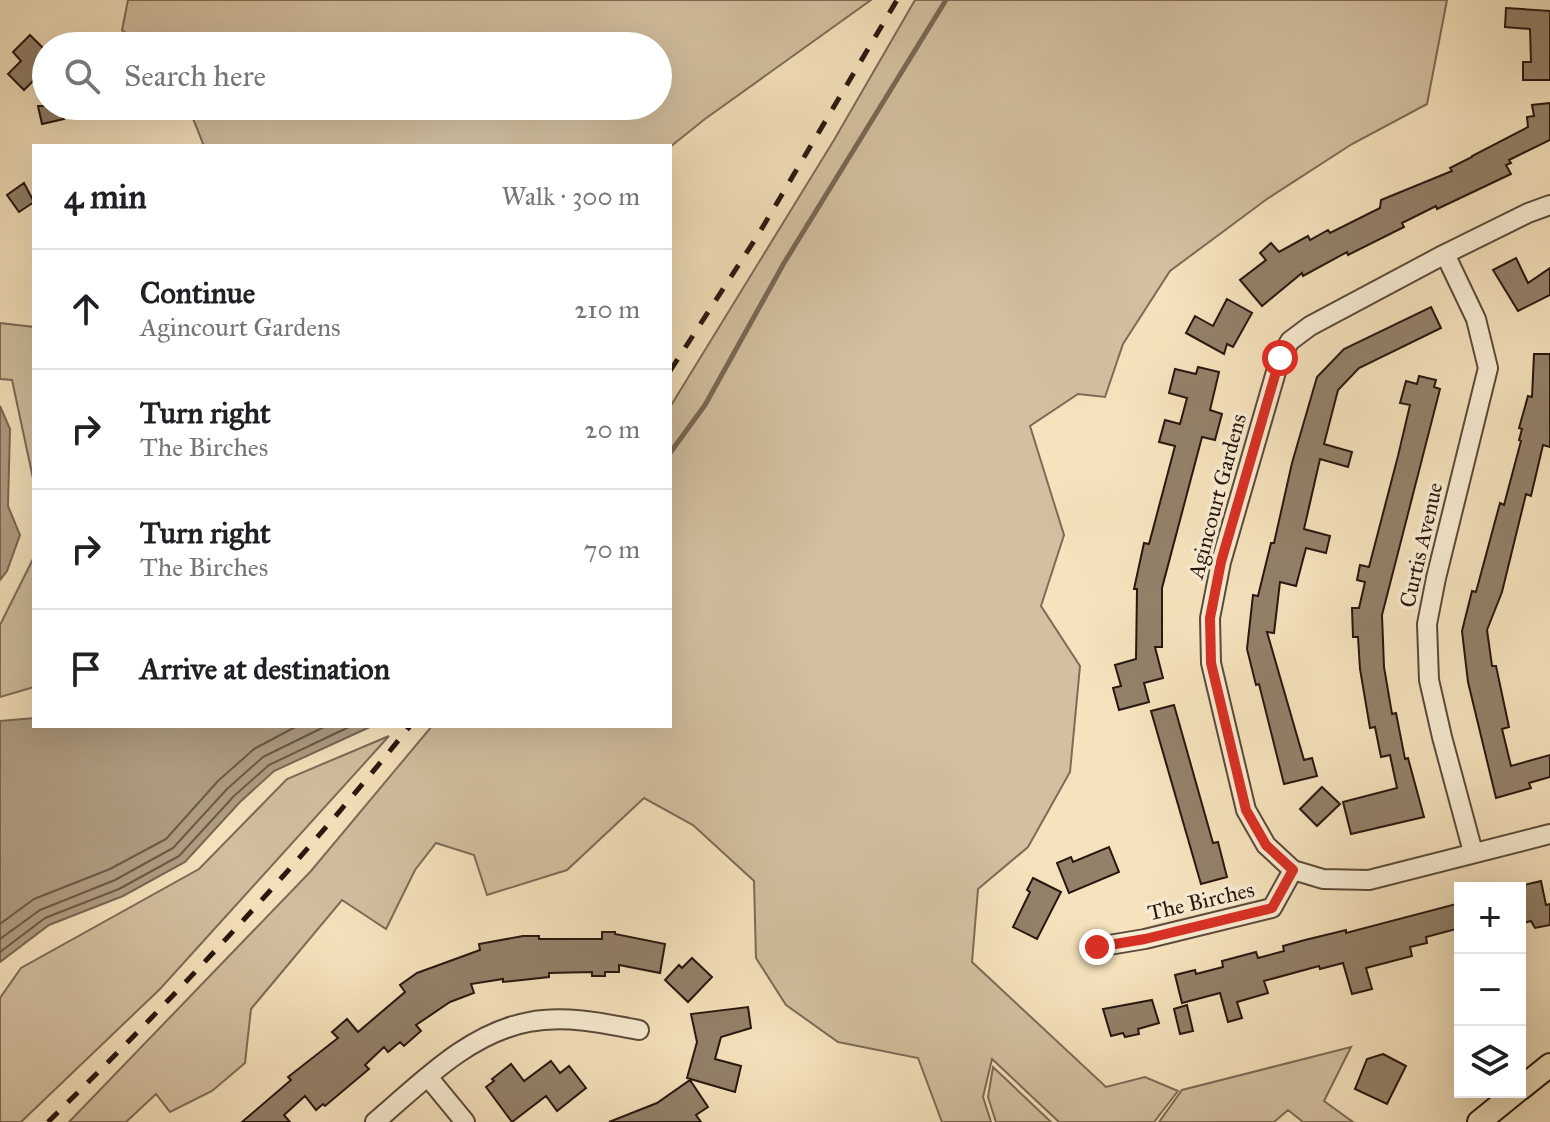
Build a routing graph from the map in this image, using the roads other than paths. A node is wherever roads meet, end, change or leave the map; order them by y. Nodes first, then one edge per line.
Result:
1 (1550, 205) edge
2 (1445, 254) junction
3 (1550, 834) edge
4 (1473, 852) junction
5 (1293, 870) junction
6 (1097, 947) dead end
7 (639, 1030) dead end
8 (1550, 1065) edge
9 (428, 1077) junction
10 (1526, 1084) edge
11 (1508, 1098) edge
12 (375, 1122) edge
13 (465, 1122) edge
14 (1479, 1122) edge

1 - 2 street, Agincourt Gardens
2 - 4 street, Curtis Avenue
2 - 5 street, Agincourt Gardens
3 - 4 street
4 - 5 street
5 - 6 street, The Birches
7 - 9 street
8 - 10 main road
9 - 12 street
9 - 13 street
11 - 14 main road

